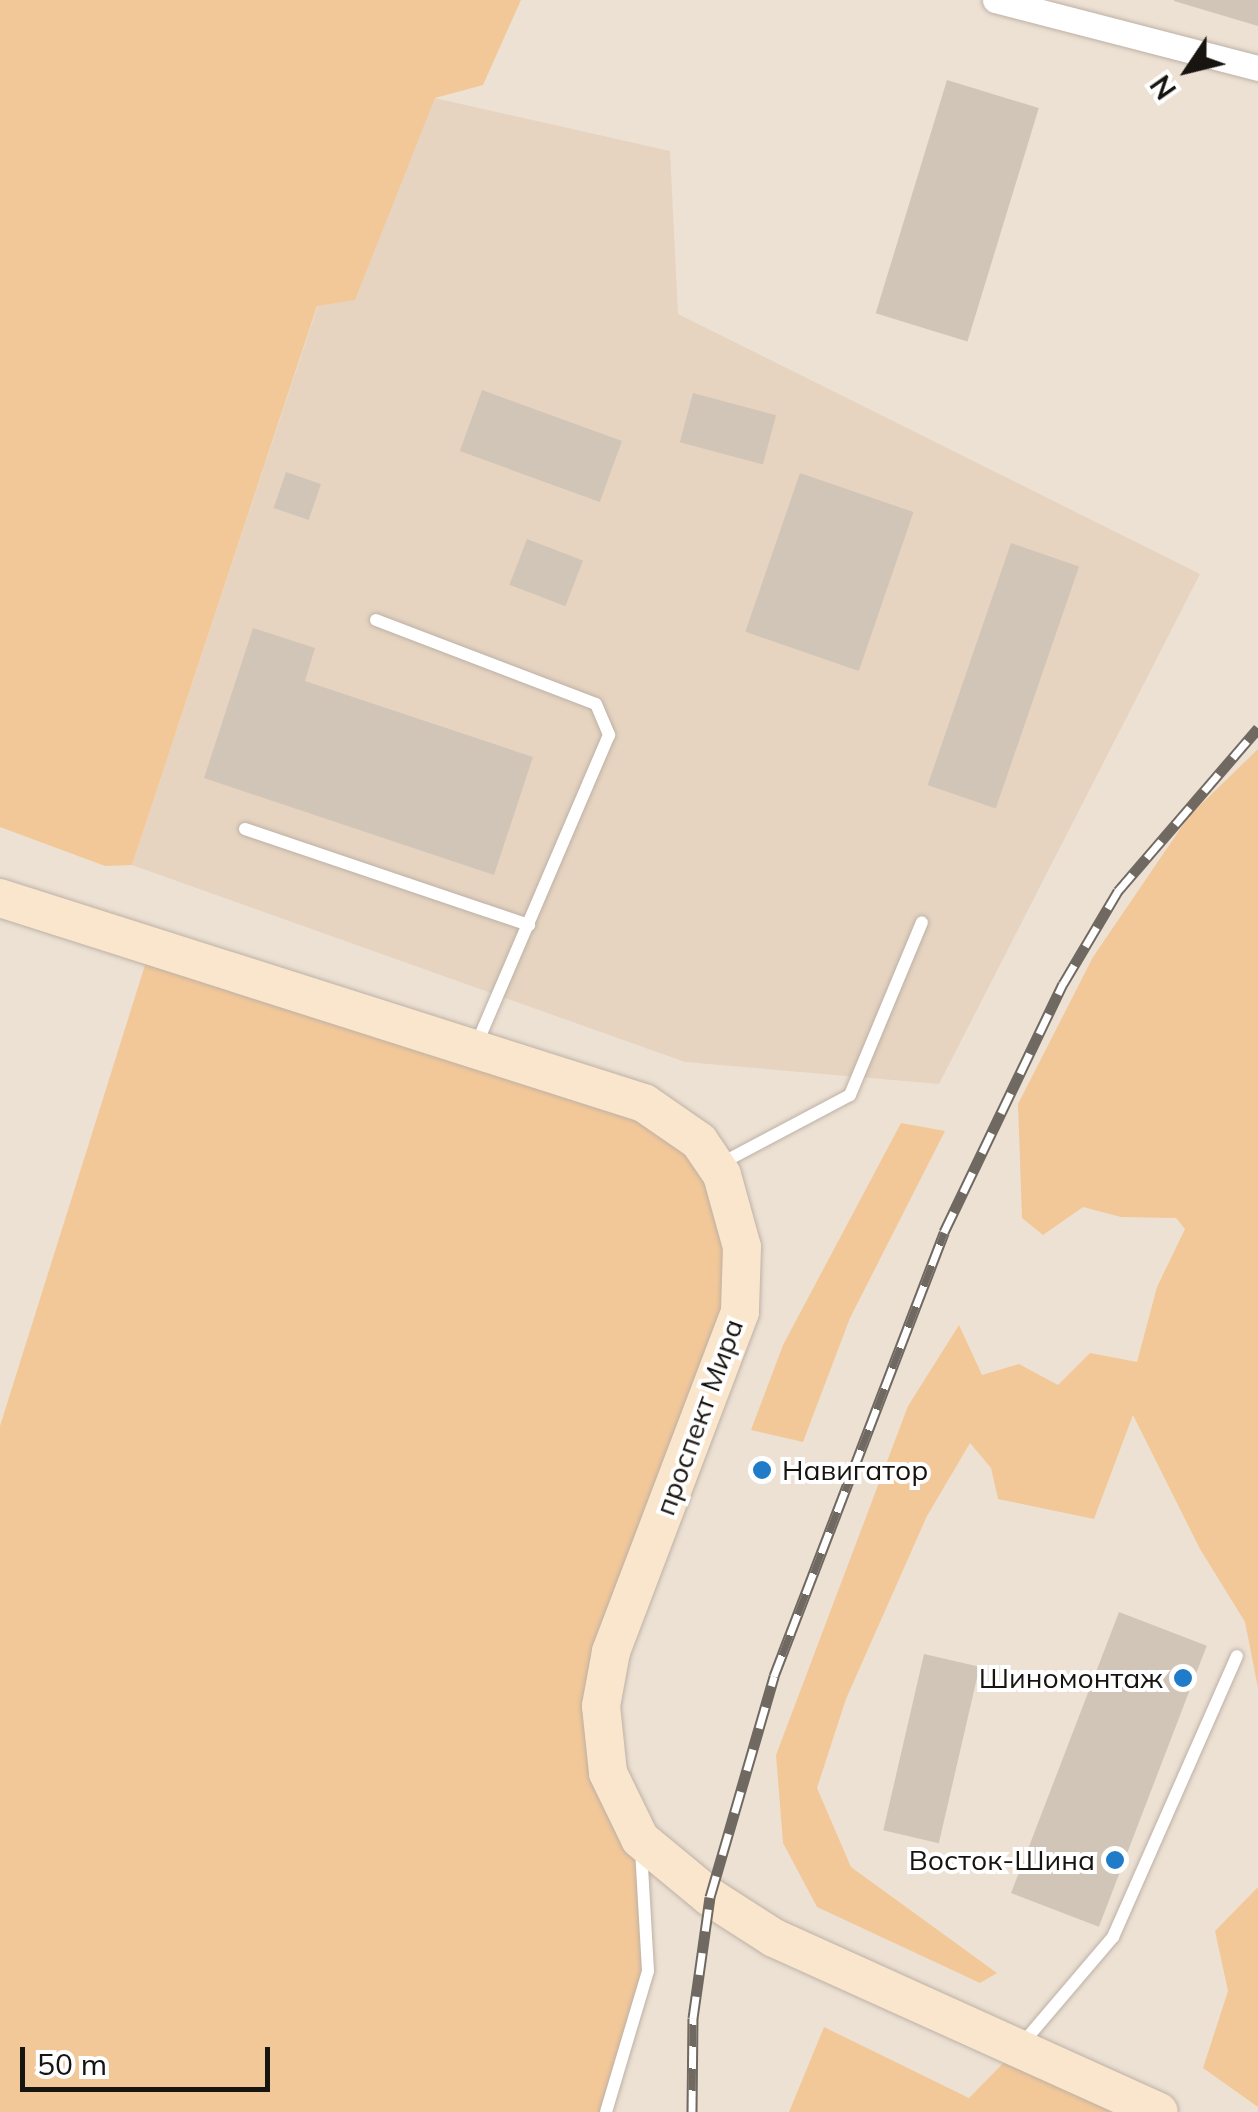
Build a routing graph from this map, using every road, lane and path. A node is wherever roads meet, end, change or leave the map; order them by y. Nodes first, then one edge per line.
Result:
1 (994, 0) edge
2 (1258, 68) edge
3 (376, 620) dead end
4 (245, 828) dead end
5 (0, 898) edge
6 (922, 922) dead end
7 (528, 924) junction
8 (474, 1049) junction
9 (716, 1166) junction
10 (1237, 1656) dead end
11 (640, 1839) junction
12 (1019, 2047) junction
13 (606, 2112) edge
14 (1159, 2112) edge

1 - 2 street
3 - 7 lane
4 - 7 lane
5 - 8 main road, проспект Мира
6 - 9 lane
7 - 8 lane
8 - 9 main road, проспект Мира
9 - 11 main road, проспект Мира
10 - 12 lane
11 - 12 main road, проспект Мира
11 - 13 lane
12 - 14 main road, проспект Мира

